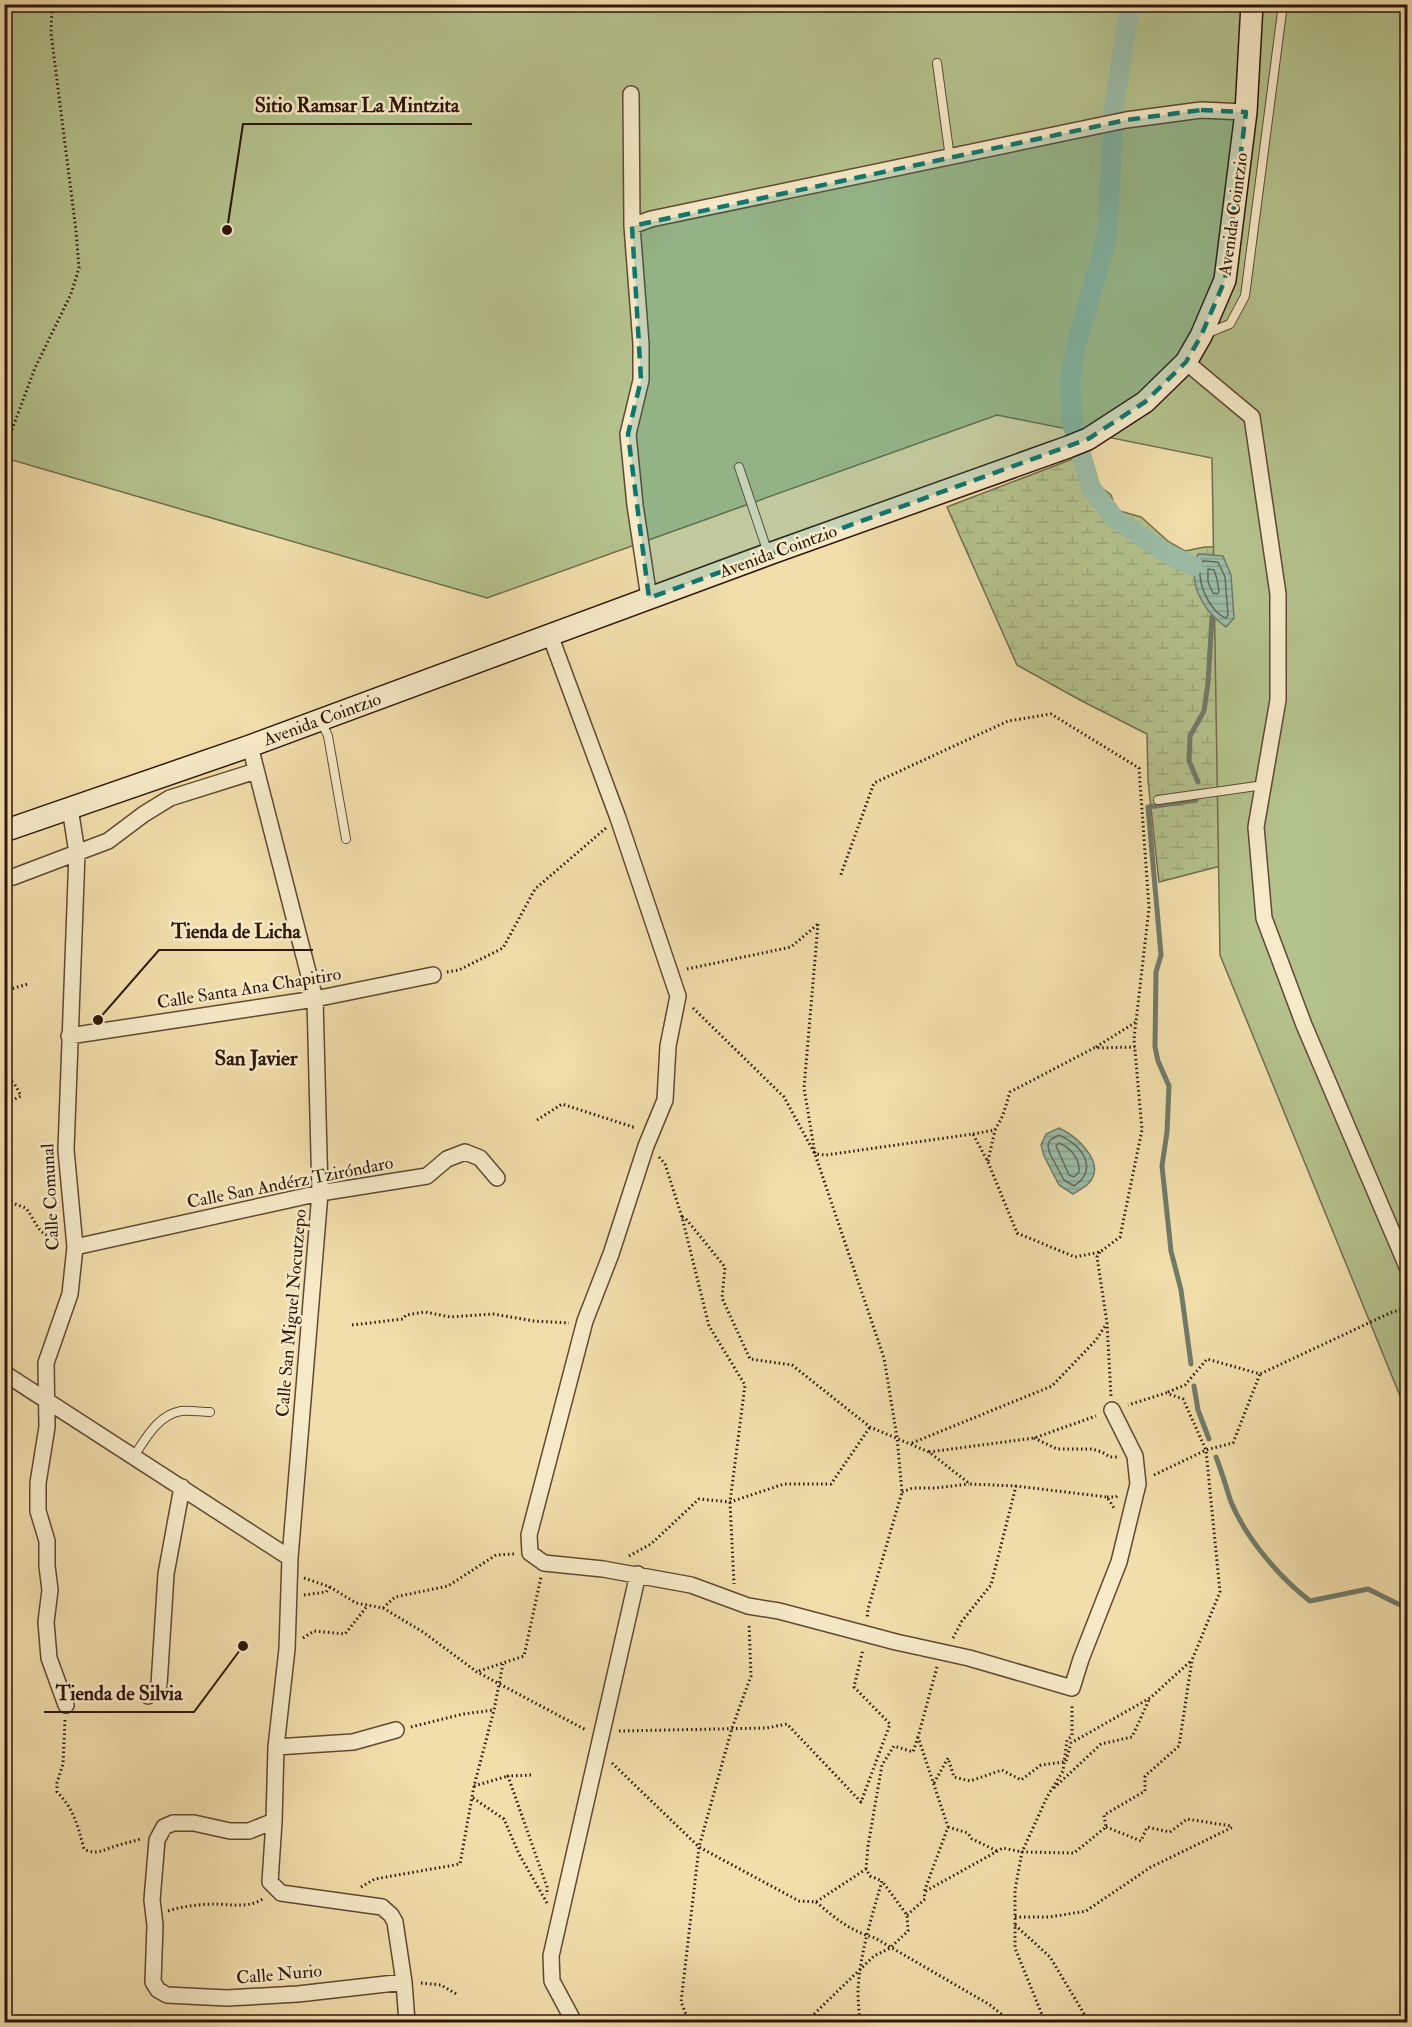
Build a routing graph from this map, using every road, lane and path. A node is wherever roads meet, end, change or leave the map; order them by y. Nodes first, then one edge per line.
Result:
1 (52, 4) edge
2 (1252, 4) edge
3 (1283, 4) edge
4 (937, 63) dead end
5 (631, 94) dead end
6 (1246, 112) junction
7 (950, 158) junction
8 (632, 226) junction
9 (1201, 336) junction
10 (1186, 362) junction
11 (4, 451) edge
12 (739, 467) dead end
13 (769, 554) junction
14 (649, 598) junction
15 (550, 635) junction
16 (320, 720) junction
17 (250, 746) junction
18 (256, 771) junction
19 (1264, 785) junction
20 (1158, 800) dead end
21 (70, 808) junction
22 (618, 818) junction
23 (4, 831) edge
24 (346, 838) dead end
25 (77, 854) junction
26 (840, 877) dead end
27 (4, 878) edge
28 (670, 970) junction
29 (433, 975) joint
30 (27, 984) dead end
31 (4, 991) edge
32 (678, 996) junction
33 (315, 999) junction
34 (1137, 1022) junction
35 (69, 1036) junction
36 (1135, 1047) junction
37 (1094, 1048) junction
38 (4, 1077) edge
39 (4, 1104) edge
40 (537, 1120) dead end
41 (994, 1130) junction
42 (973, 1134) junction
43 (649, 1140) junction
44 (815, 1154) junction
45 (988, 1162) junction
46 (497, 1178) dead end
47 (320, 1193) junction
48 (15, 1204) dead end
49 (682, 1217) junction
50 (75, 1243) junction
51 (1100, 1252) junction
52 (1407, 1269) edge
53 (1407, 1307) edge
54 (585, 1321) junction
55 (1107, 1323) junction
56 (352, 1325) dead end
57 (4, 1373) edge
58 (1260, 1374) junction
59 (1166, 1392) dead end
60 (46, 1399) junction
61 (1112, 1410) joint
62 (210, 1412) dead end
63 (870, 1427) junction
64 (897, 1437) junction
65 (1034, 1438) dead end
66 (911, 1444) junction
67 (134, 1456) junction
68 (1135, 1456) junction
69 (970, 1484) junction
70 (1138, 1484) junction
71 (1016, 1485) junction
72 (182, 1487) junction
73 (902, 1491) junction
74 (730, 1502) junction
75 (1118, 1514) dead end
76 (530, 1553) junction
77 (290, 1558) junction
78 (544, 1563) junction
79 (603, 1569) junction
80 (638, 1575) junction
81 (330, 1587) junction
82 (742, 1603) junction
83 (288, 1605) junction
84 (369, 1605) junction
85 (383, 1608) junction
86 (866, 1634) junction
87 (287, 1649) junction
88 (944, 1652) junction
89 (503, 1664) junction
90 (477, 1672) junction
91 (500, 1683) junction
92 (1072, 1688) junction
93 (148, 1696) joint
94 (1150, 1698) junction
95 (66, 1705) junction
96 (494, 1710) junction
97 (732, 1728) junction
98 (396, 1730) joint
99 (603, 1731) junction
100 (918, 1737) junction
101 (276, 1747) junction
102 (598, 1750) junction
103 (1064, 1762) junction
104 (1063, 1770) junction
105 (531, 1775) dead end
106 (508, 1776) junction
107 (933, 1784) junction
108 (474, 1786) junction
109 (1051, 1791) junction
110 (473, 1798) junction
111 (274, 1821) junction
112 (948, 1827) junction
113 (1106, 1827) junction
114 (162, 1832) junction
115 (699, 1847) junction
116 (997, 1851) junction
117 (1022, 1852) junction
118 (866, 1869) junction
119 (882, 1881) junction
120 (276, 1888) junction
121 (924, 1892) junction
122 (338, 1900) junction
123 (816, 1902) junction
124 (907, 1915) junction
125 (1015, 1917) junction
126 (155, 1925) junction
127 (1015, 1925) junction
128 (867, 1936) junction
129 (890, 1948) junction
130 (860, 1971) junction
131 (404, 1982) junction
132 (458, 1995) dead end
133 (814, 2014) dead end
134 (407, 2022) edge
135 (574, 2022) edge
136 (689, 2022) edge
137 (860, 2022) edge
138 (1011, 2022) edge
139 (1045, 2022) edge
140 (1089, 2022) edge

1 - 11 path
2 - 6 main road, Avenida Cointzio
3 - 9 lane
4 - 7 lane
5 - 8 street
6 - 7 street
6 - 9 main road, Avenida Cointzio
7 - 8 street
8 - 14 street
9 - 10 main road, Avenida Cointzio
10 - 13 main road, Avenida Cointzio
10 - 19 street
12 - 13 lane
13 - 14 main road, Avenida Cointzio
14 - 15 main road, Avenida Cointzio
15 - 16 main road, Avenida Cointzio
15 - 22 street
16 - 17 main road, Avenida Cointzio
16 - 24 lane
17 - 18 street, Calle San Miguel Nocutzepo
17 - 21 main road, Avenida Cointzio
18 - 25 street
18 - 33 street, Calle San Miguel Nocutzepo
19 - 20 lane
19 - 52 street
21 - 23 main road, Avenida Cointzio
21 - 25 street, Calle Comunal
22 - 28 street
22 - 29 path
25 - 27 street
25 - 35 street, Calle Comunal
26 - 34 path
28 - 32 street
28 - 44 path
29 - 33 street, Calle Santa Ana Chapitiro
30 - 31 path
32 - 43 street
32 - 44 path
33 - 35 street, Calle Santa Ana Chapitiro
33 - 47 street, Calle San Miguel Nocutzepo
34 - 36 path
34 - 37 path
35 - 50 street, Calle Comunal
36 - 37 path
36 - 51 path
37 - 41 path
38 - 39 path
40 - 43 path
41 - 42 path
41 - 45 path
42 - 44 path
42 - 45 path
43 - 49 path
43 - 54 street
44 - 64 path
45 - 51 path
46 - 47 street, Calle San Andérz Tziróndaro
47 - 50 street, Calle San Andérz Tziróndaro
47 - 77 street, Calle San Miguel Nocutzepo
48 - 50 path
49 - 63 path
49 - 74 path
50 - 60 street, Calle Comunal
51 - 55 path
53 - 58 path
54 - 56 path
54 - 76 street
55 - 61 path
55 - 66 path
57 - 60 street
58 - 59 path
58 - 70 path
60 - 67 street
60 - 95 street, Calle Comunal
61 - 68 street
62 - 67 lane
63 - 64 path
63 - 74 path
64 - 66 path
64 - 73 path
65 - 68 path
66 - 69 path
67 - 72 street
68 - 70 street
69 - 71 path
69 - 73 path
70 - 92 street
71 - 75 path
71 - 88 path
72 - 77 street
72 - 93 street
73 - 86 path
74 - 79 path
74 - 82 path
76 - 78 street
76 - 85 path
77 - 81 path
77 - 83 street, Calle San Miguel Nocutzepo
78 - 79 street
78 - 89 path
79 - 80 street
80 - 82 street
80 - 99 street
81 - 83 path
81 - 84 path
82 - 86 street
82 - 97 path
83 - 87 street, Calle San Miguel Nocutzepo
84 - 85 path
84 - 87 path
85 - 90 path
86 - 88 street
86 - 97 path
87 - 101 street, Calle San Miguel Nocutzepo
88 - 92 street
88 - 100 path
89 - 90 path
89 - 91 path
90 - 91 path
91 - 96 path
91 - 102 path
92 - 103 path
93 - 95 path
94 - 104 path
94 - 109 path
94 - 113 path
95 - 114 path
96 - 98 path
96 - 108 path
97 - 99 path
97 - 115 path
98 - 101 street
99 - 102 street
100 - 107 path
100 - 118 path
101 - 111 street, Calle San Miguel Nocutzepo
102 - 115 path
102 - 135 street
103 - 104 path
103 - 107 path
104 - 109 path
105 - 106 path
106 - 108 path
106 - 110 path
107 - 112 path
108 - 110 path
109 - 117 path
110 - 122 path
111 - 114 street
111 - 120 street, Calle San Miguel Nocutzepo
112 - 116 path
112 - 121 path
113 - 117 path
113 - 125 path
114 - 126 street
115 - 123 path
115 - 136 path
116 - 117 path
116 - 121 path
117 - 125 path
118 - 119 path
118 - 123 path
119 - 124 path
119 - 128 path
120 - 122 street
120 - 126 path
121 - 124 path
122 - 131 street
123 - 128 path
124 - 129 path
125 - 127 path
126 - 131 street, Calle Nurio
127 - 139 path
127 - 140 path
128 - 129 path
128 - 130 path
129 - 130 path
129 - 138 path
130 - 133 path
130 - 137 path
131 - 132 path
131 - 134 street

